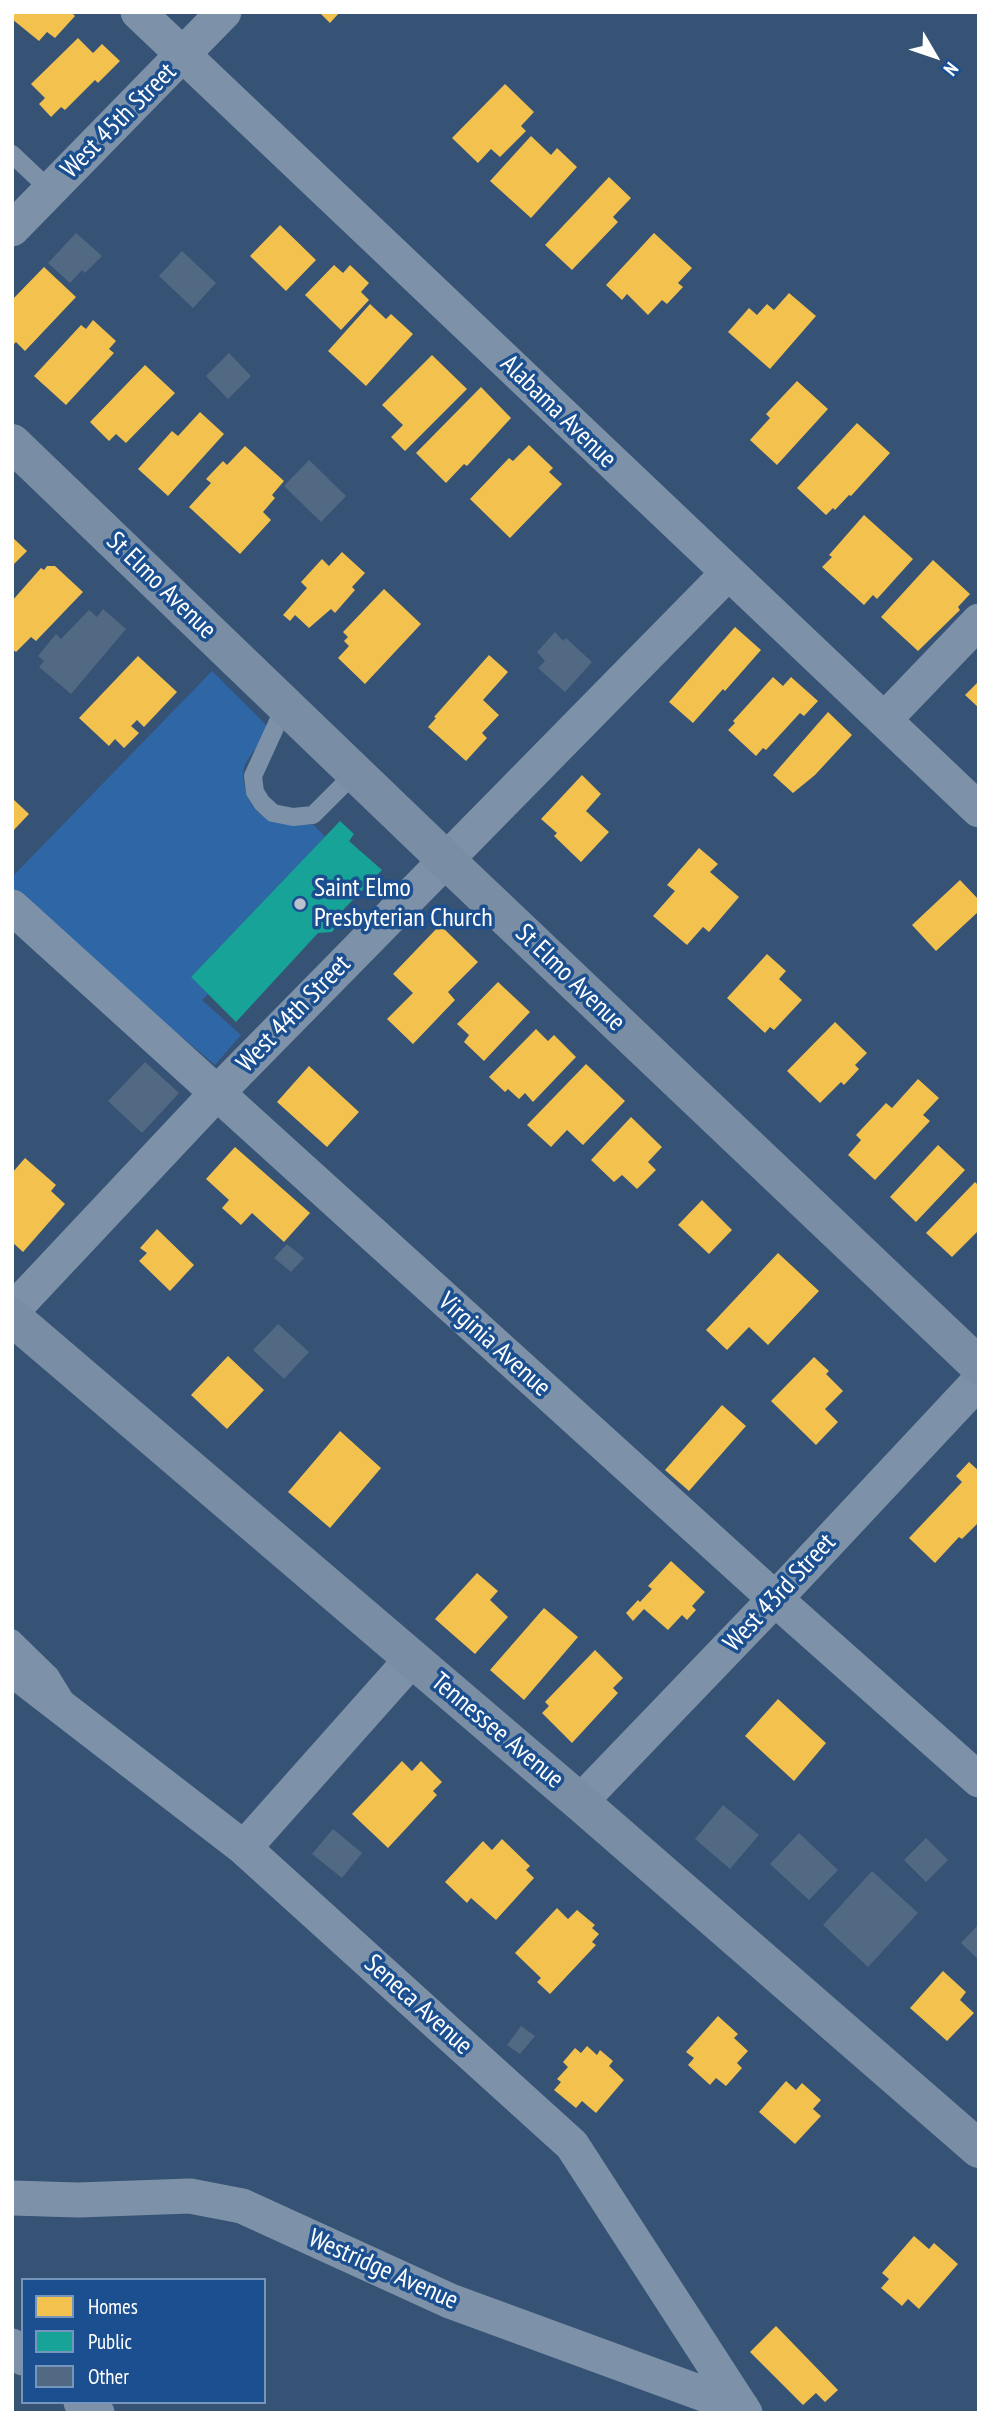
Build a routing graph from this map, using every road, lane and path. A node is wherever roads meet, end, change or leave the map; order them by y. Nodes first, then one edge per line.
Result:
1 (138, 12) edge
2 (225, 12) edge
3 (184, 56) junction
4 (12, 155) edge
5 (50, 190) junction
6 (12, 229) edge
7 (12, 443) edge
8 (729, 573) junction
9 (979, 621) edge
10 (285, 706) junction
11 (884, 720) junction
12 (356, 772) junction
13 (979, 810) edge
14 (447, 861) junction
15 (12, 907) edge
16 (216, 1094) junction
17 (12, 1311) edge
18 (12, 1317) edge
19 (979, 1366) edge
20 (979, 1381) edge
21 (775, 1599) junction
22 (12, 1638) edge
23 (412, 1659) junction
24 (12, 1669) edge
25 (76, 1719) junction
26 (979, 1780) edge
27 (580, 1802) junction
28 (244, 1848) junction
29 (979, 2149) edge
30 (12, 2198) edge
31 (744, 2411) edge

1 - 3 street, Alabama Avenue
2 - 3 street, West 45th Street
3 - 5 street, West 45th Street
3 - 8 street, Alabama Avenue
4 - 5 lane
5 - 6 street, West 45th Street
7 - 10 main road, St Elmo Avenue
8 - 11 street, Alabama Avenue
8 - 14 street, West 44th Street
9 - 11 street
10 - 12 main road, St Elmo Avenue
10 - 12 lane
11 - 13 street, Alabama Avenue
12 - 14 main road, St Elmo Avenue
14 - 16 street, West 44th Street
14 - 19 main road, St Elmo Avenue
15 - 16 street, Virginia Avenue
16 - 17 street, West 44th Street
16 - 21 street, Virginia Avenue
18 - 23 main road, Tennessee Avenue
20 - 21 street, West 43rd Street
21 - 26 street, Virginia Avenue
21 - 27 street, West 43rd Street
22 - 25 lane
23 - 27 main road, Tennessee Avenue
23 - 28 street
24 - 25 street, Seneca Avenue
25 - 28 street, Seneca Avenue
27 - 29 main road, Tennessee Avenue
28 - 31 street, Seneca Avenue
30 - 31 street, Westridge Avenue

